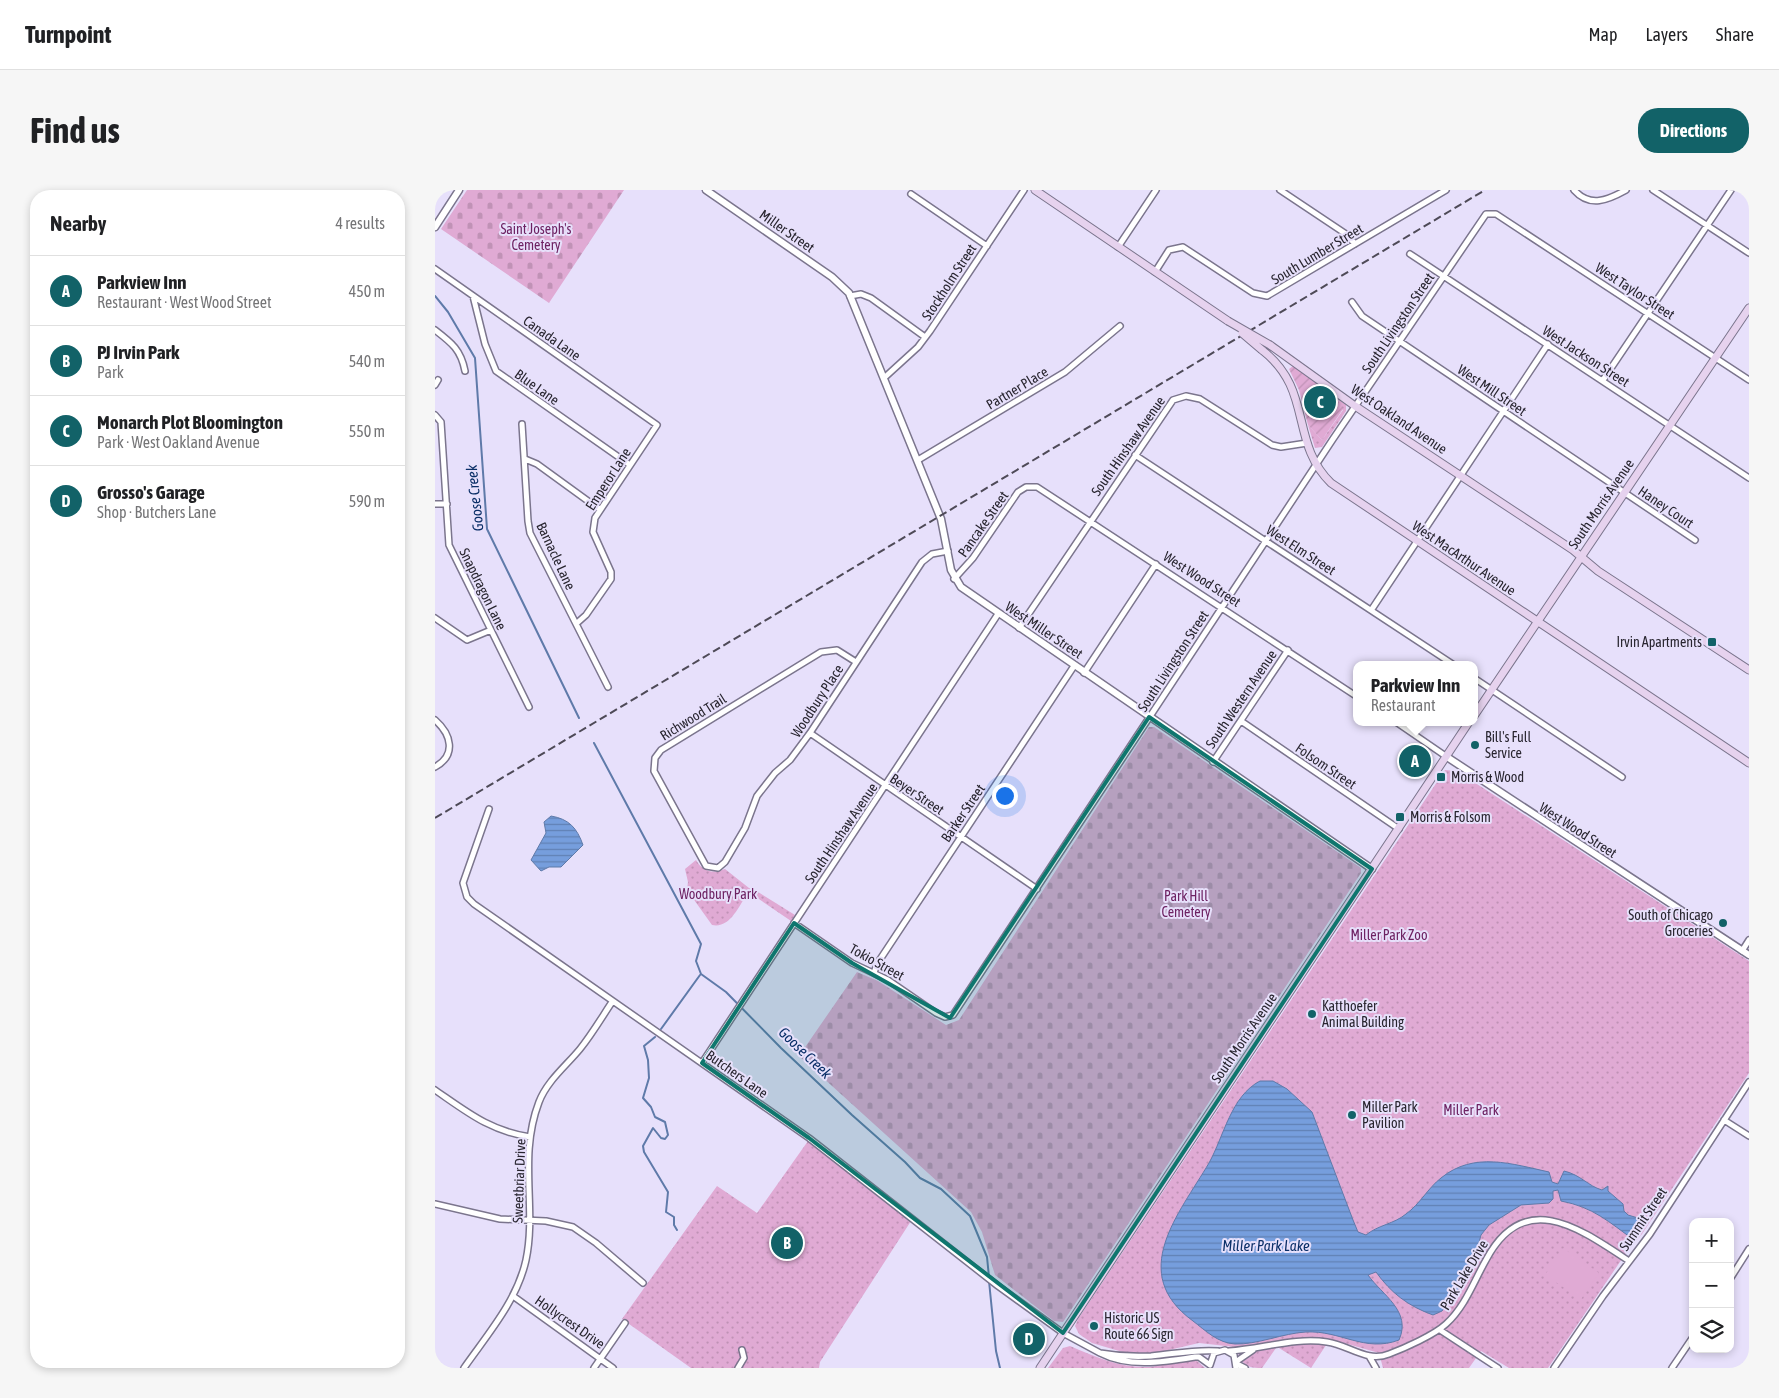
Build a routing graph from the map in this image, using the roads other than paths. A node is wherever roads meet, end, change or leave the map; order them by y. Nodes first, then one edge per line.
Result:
1 (459, 190) edge
2 (706, 190) edge
3 (1024, 190) edge
4 (1035, 190) edge
5 (1155, 190) edge
6 (1280, 190) edge
7 (1444, 190) edge
8 (1574, 190) edge
9 (1626, 190) edge
10 (1653, 190) edge
11 (1731, 190) edge
12 (911, 194) dead end
13 (1509, 222) joint
14 (1707, 225) junction
15 (435, 227) edge
16 (1355, 244) junction
17 (987, 246) junction
18 (1118, 247) junction
19 (1749, 253) edge
20 (1410, 254) dead end
21 (435, 269) edge
22 (1155, 272) junction
23 (1443, 276) junction
24 (473, 296) junction
25 (850, 296) junction
26 (1352, 302) dead end
27 (1749, 308) edge
28 (1648, 313) junction
29 (1229, 322) junction
30 (1120, 326) dead end
31 (435, 330) edge
32 (925, 337) junction
33 (1400, 341) junction
34 (1548, 344) junction
35 (1716, 357) junction
36 (465, 371) dead end
37 (884, 378) junction
38 (1603, 380) junction
39 (1749, 380) edge
40 (1355, 406) junction
41 (1504, 411) junction
42 (435, 415) edge
43 (522, 424) dead end
44 (657, 425) joint
45 (1669, 425) junction
46 (1307, 443) junction
47 (1135, 455) junction
48 (525, 459) junction
49 (918, 460) junction
50 (1316, 464) junction
51 (630, 465) junction
52 (1462, 476) junction
53 (1749, 478) edge
54 (1032, 486) joint
55 (1624, 492) junction
56 (435, 504) edge
57 (447, 504) junction
58 (599, 508) junction
59 (1090, 520) junction
60 (1266, 540) junction
61 (1695, 540) dead end
62 (1417, 542) junction
63 (948, 551) junction
64 (1580, 557) junction
65 (1156, 564) junction
66 (954, 579) junction
67 (1223, 607) junction
68 (1372, 610) junction
69 (998, 614) junction
70 (435, 618) edge
71 (1537, 622) junction
72 (577, 623) junction
73 (1019, 628) junction
74 (491, 630) junction
75 (1288, 650) junction
76 (1448, 661) edge
77 (855, 662) junction
78 (1074, 666) junction
79 (1749, 670) edge
80 (1084, 673) junction
81 (1478, 681) edge
82 (608, 687) dead end
83 (1491, 690) junction
84 (1353, 694) edge
85 (529, 707) dead end
86 (1478, 710) edge
87 (1149, 717) junction
88 (435, 720) edge
89 (1241, 721) junction
90 (1401, 726) edge
91 (1466, 726) edge
92 (810, 733) junction
93 (1447, 756) junction
94 (1213, 762) junction
95 (1749, 763) edge
96 (435, 767) edge
97 (1622, 777) dead end
98 (886, 786) junction
99 (489, 809) dead end
100 (1399, 829) junction
101 (960, 837) junction
102 (712, 868) joint
103 (1372, 869) junction
104 (1037, 889) junction
105 (794, 923) junction
106 (1749, 940) edge
107 (1742, 951) junction
108 (1749, 955) edge
109 (874, 973) junction
110 (613, 1002) junction
111 (949, 1017) joint
112 (702, 1064) junction
113 (1749, 1082) edge
114 (435, 1090) edge
115 (1724, 1120) junction
116 (1749, 1136) edge
117 (530, 1137) junction
118 (435, 1204) edge
119 (529, 1221) junction
120 (1749, 1249) edge
121 (1629, 1261) junction
122 (1734, 1272) edge
123 (643, 1284) dead end
124 (513, 1296) junction
125 (625, 1323) dead end
126 (1440, 1330) junction
127 (1063, 1333) junction
128 (1689, 1343) edge
129 (1254, 1349) junction
130 (742, 1350) dead end
131 (1217, 1351) junction
132 (1229, 1351) junction
133 (1100, 1353) junction
134 (1369, 1356) junction
135 (601, 1358) junction
136 (1237, 1364) edge
137 (1210, 1367) edge
138 (464, 1368) edge
139 (594, 1368) edge
140 (613, 1368) edge
141 (738, 1368) edge
142 (1040, 1368) edge
143 (1245, 1368) edge
144 (1375, 1368) edge
145 (1498, 1368) edge
146 (1554, 1368) edge
147 (1672, 1368) edge

1 - 15 street
2 - 25 street, Miller Street
3 - 17 street, Stockholm Street
4 - 18 main road, West Oakland Avenue
5 - 18 street
6 - 16 street
7 - 16 street, South Lumber Street
8 - 9 street
10 - 14 street
11 - 14 street
12 - 17 street
13 - 23 street, South Livingston Street
13 - 28 street, West Taylor Street
14 - 19 street
14 - 28 street
16 - 22 street, South Lumber Street
17 - 32 street, Stockholm Street
18 - 22 main road, West Oakland Avenue
20 - 23 street, West Jackson Street
21 - 24 street, Canada Lane
22 - 29 main road, West Oakland Avenue
23 - 33 street, South Livingston Street
23 - 34 street, West Jackson Street
24 - 44 street, Canada Lane
24 - 51 street, Blue Lane
25 - 32 street
25 - 37 street
26 - 33 street, West Mill Street
27 - 35 main road, South Morris Avenue
28 - 35 street, West Taylor Street
28 - 38 street
29 - 40 main road, West Oakland Avenue, bridge
29 - 46 main road, West MacArthur Avenue, bridge
30 - 49 street, Partner Place
31 - 36 street
32 - 37 street, Stockholm Street
33 - 40 street, South Livingston Street
33 - 41 street, West Mill Street
34 - 38 street, West Jackson Street
34 - 41 street
35 - 39 street, West Taylor Street
35 - 45 main road, South Morris Avenue
37 - 49 street
38 - 45 street, West Jackson Street
40 - 50 street, South Livingston Street
40 - 52 main road, West Oakland Avenue
41 - 52 street
41 - 55 street, West Mill Street
42 - 57 street, Snapdragon Lane
43 - 48 street, Barnacle Lane
44 - 51 street, Emperor Lane
45 - 53 street, West Jackson Street
45 - 55 main road, South Morris Avenue
46 - 47 street, South Hinshaw Avenue
46 - 50 main road, West MacArthur Avenue
47 - 59 street, South Hinshaw Avenue
47 - 60 street, West Elm Street
48 - 58 street
48 - 72 street, Barnacle Lane
49 - 63 street
50 - 60 street, South Livingston Street
50 - 62 main road, West MacArthur Avenue
51 - 58 street, Emperor Lane
52 - 62 street
52 - 64 main road, West Oakland Avenue
54 - 59 street, West Wood Street
54 - 66 street, Pancake Street
55 - 61 street, Haney Court
55 - 64 main road, South Morris Avenue
56 - 57 street
57 - 74 street, Snapdragon Lane
58 - 72 street, Emperor Lane
59 - 65 street, West Wood Street
59 - 73 street, South Hinshaw Avenue
60 - 67 street, South Livingston Street
60 - 68 street, West Elm Street
62 - 68 street
62 - 71 main road, West MacArthur Avenue
63 - 66 street
63 - 77 street, Woodbury Place
64 - 71 main road, South Morris Avenue
64 - 79 main road, West Oakland Avenue
65 - 67 street, West Wood Street
65 - 80 street
66 - 69 street, West Miller Street
67 - 75 street, West Wood Street
67 - 87 street, South Livingston Street
68 - 76 street, West Elm Street
69 - 73 street, West Miller Street
69 - 98 street, South Hinshaw Avenue
70 - 74 street
71 - 83 main road, South Morris Avenue
71 - 95 main road, West MacArthur Avenue
72 - 82 street, Barnacle Lane
73 - 78 street, West Miller Street
74 - 85 street, Snapdragon Lane
75 - 84 street, West Wood Street
75 - 89 street, South Western Avenue
77 - 92 street, Woodbury Place
77 - 102 street, Richwood Trail
78 - 80 street, West Miller Street
78 - 101 street, Barker Street
80 - 87 street, West Miller Street
81 - 83 street
83 - 86 main road, South Morris Avenue
83 - 97 street
87 - 94 street, West Miller Street
87 - 104 street, South Livingston Street
88 - 96 street
89 - 94 street, South Western Avenue
89 - 100 street, Folsom Street
90 - 93 street, West Wood Street
91 - 93 main road, South Morris Avenue
92 - 98 street, Beyer Street
92 - 102 street, Woodbury Place
93 - 100 main road, South Morris Avenue
93 - 107 street, West Wood Street
94 - 103 street, West Miller Street
98 - 101 street, Beyer Street
98 - 105 street, South Hinshaw Avenue
99 - 110 street, Butchers Lane
100 - 103 main road, South Morris Avenue
101 - 104 street, Beyer Street
101 - 109 street, Barker Street
103 - 127 main road, South Morris Avenue
104 - 111 street, South Livingston Street
105 - 109 street, Tokio Street
105 - 112 street, South Hinshaw Avenue
106 - 107 street
107 - 108 street, West Wood Street
109 - 111 street, Tokio Street
110 - 112 street, Butchers Lane
110 - 117 street, Sweetbriar Drive
112 - 127 street, Butchers Lane
113 - 115 street, Summit Street
114 - 117 street
115 - 116 street
115 - 121 street, Summit Street
117 - 119 street, Sweetbriar Drive
118 - 119 street
119 - 123 street
119 - 124 street, Sweetbriar Drive
120 - 122 street
121 - 126 street, Park Lake Drive
121 - 146 street, Summit Street
124 - 135 street, Hollycrest Drive
124 - 138 street, Sweetbriar Drive
125 - 135 street
126 - 134 street, Park Lake Drive
126 - 145 street
127 - 133 street, Butchers Lane
127 - 142 main road, South Morris Avenue
128 - 147 street
129 - 132 street, Park Lake Drive
129 - 134 street, Park Lake Drive
129 - 136 street, Park Lake Drive
130 - 141 street
131 - 132 street, Park Lake Drive
131 - 133 street, Park Lake Drive
131 - 137 street
132 - 136 street
133 - 137 street
134 - 144 street
135 - 139 street
135 - 140 street, Hollycrest Drive
136 - 143 street

